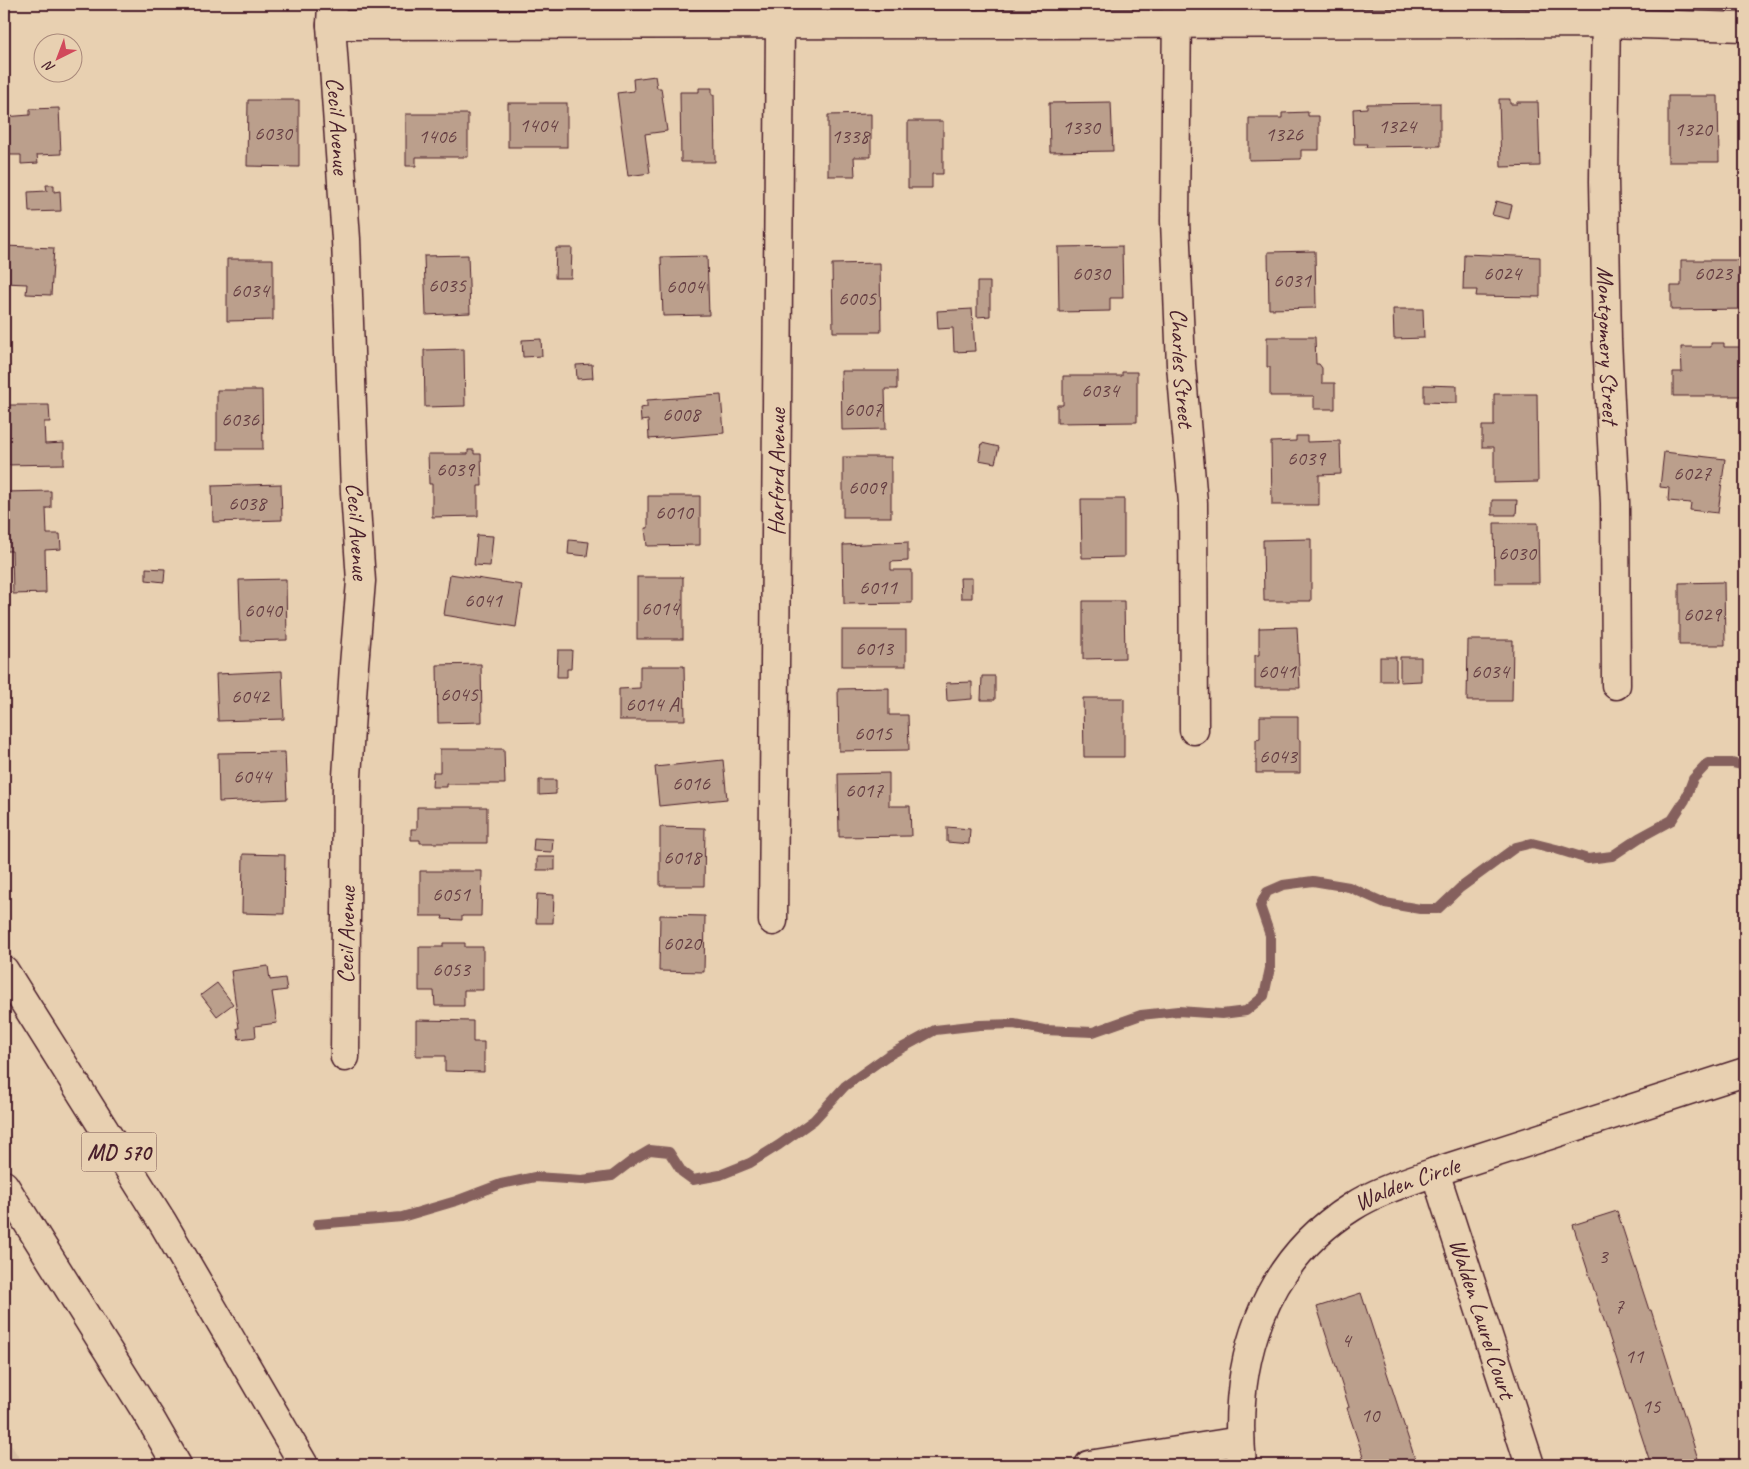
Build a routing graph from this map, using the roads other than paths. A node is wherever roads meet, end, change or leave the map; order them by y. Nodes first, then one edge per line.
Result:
1 (1606, 13) edge
2 (331, 14) edge
3 (1177, 14) edge
4 (780, 24) junction
5 (1745, 27) edge
6 (1616, 685) dead end
7 (1194, 730) dead end
8 (773, 920) dead end
9 (4, 970) edge
10 (345, 1057) dead end
11 (1745, 1072) edge
12 (1435, 1172) junction
13 (4, 1185) edge
14 (1241, 1453) edge
15 (177, 1465) edge
16 (304, 1465) edge
17 (1089, 1465) edge
18 (1530, 1465) edge

1 - 3 main road
1 - 5 main road
1 - 6 main road, Montgomery Street
2 - 4 main road
2 - 10 main road, Cecil Avenue
3 - 4 main road
3 - 7 main road, Charles Street
4 - 8 main road, Harford Avenue
9 - 16 main road, MD 570
11 - 12 main road, Walden Circle
12 - 14 main road, Walden Circle
12 - 18 main road, Walden Laurel Court
13 - 15 main road
14 - 17 main road

